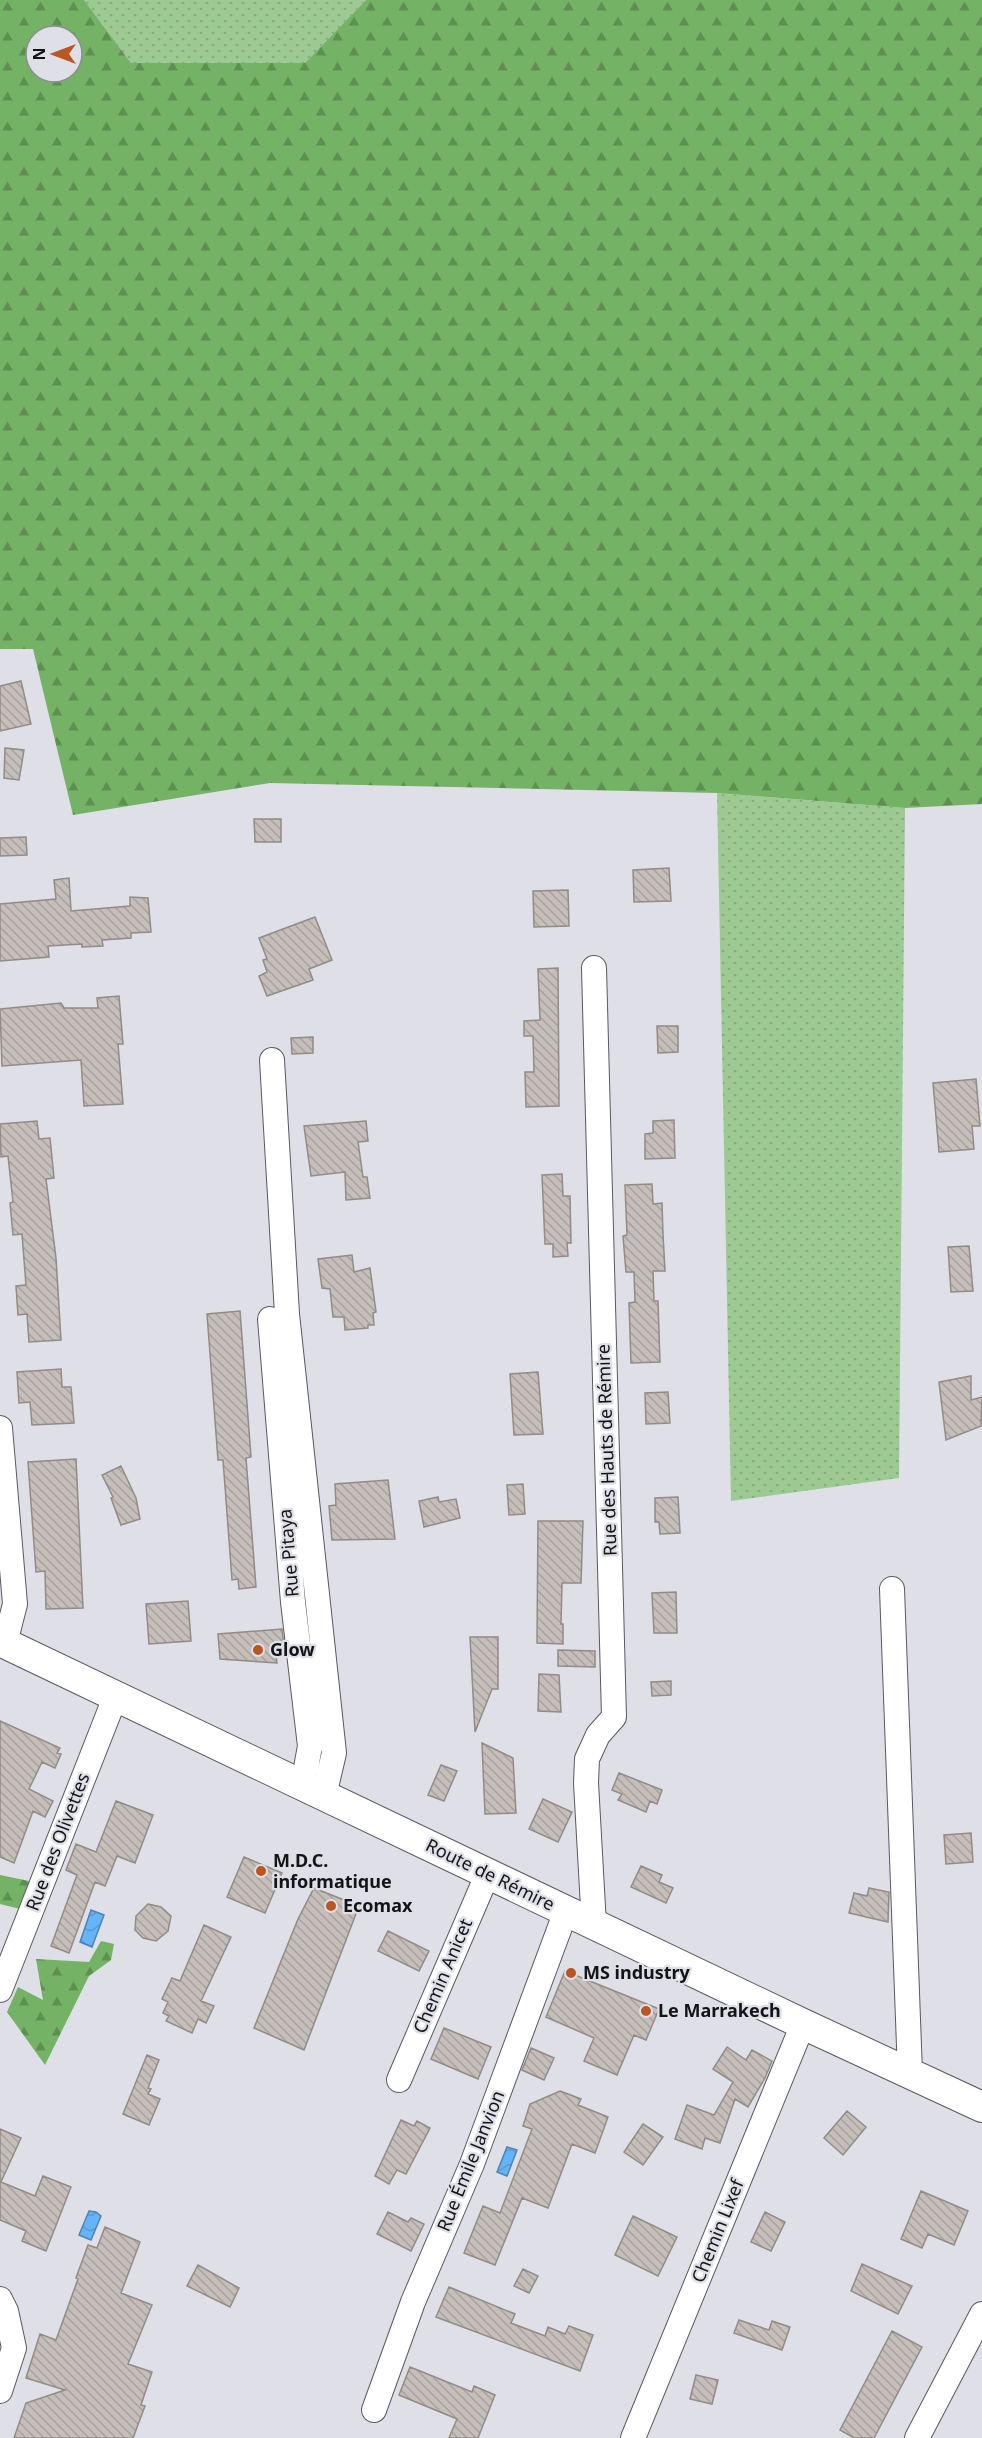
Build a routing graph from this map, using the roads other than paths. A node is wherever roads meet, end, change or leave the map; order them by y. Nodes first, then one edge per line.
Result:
1 (594, 968) dead end
2 (272, 1060) dead end
3 (270, 1319) dead end
4 (0, 1428) edge
5 (892, 1589) dead end
6 (3, 1642) edge
7 (116, 1695) junction
8 (312, 1790) junction
9 (488, 1873) junction
10 (566, 1911) junction
11 (594, 1924) junction
12 (0, 1990) edge
13 (803, 2024) junction
14 (910, 2073) junction
15 (399, 2080) dead end
16 (982, 2107) edge
17 (0, 2299) edge
18 (982, 2314) edge
19 (0, 2391) edge
20 (375, 2410) dead end
21 (633, 2438) edge
22 (917, 2438) edge

1 - 11 street, Rue des Hauts de Rémire
2 - 8 street
3 - 8 street, Rue Pitaya
4 - 6 street
5 - 14 street
6 - 7 main road, Route de Rémire
7 - 8 main road, Route de Rémire
7 - 12 street, Rue des Olivettes
8 - 9 main road, Route de Rémire
9 - 10 main road, Route de Rémire
9 - 15 street, Chemin Anicet
10 - 11 main road, Route de Rémire
10 - 20 street, Rue Émile Janvion
11 - 13 main road, Route de Rémire
13 - 14 main road, Route de Rémire
13 - 21 street, Chemin Lixef
14 - 16 main road, Route de Rémire
17 - 19 street
18 - 22 street

